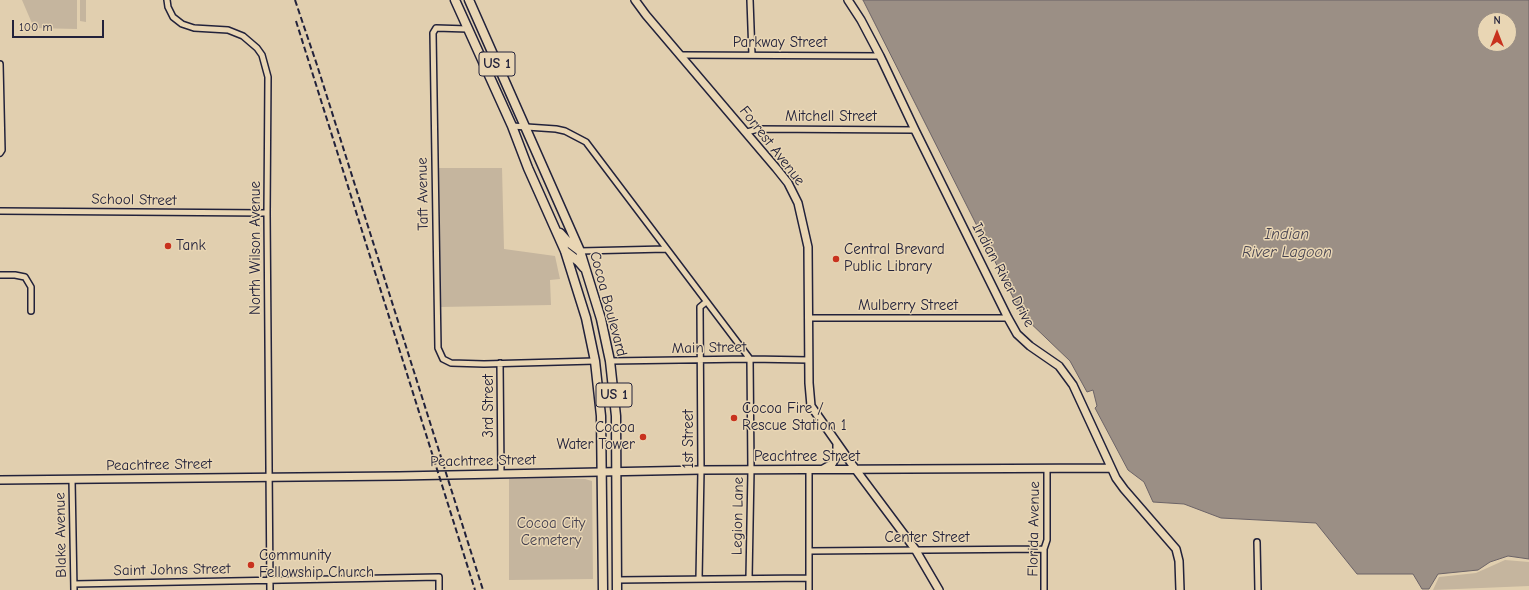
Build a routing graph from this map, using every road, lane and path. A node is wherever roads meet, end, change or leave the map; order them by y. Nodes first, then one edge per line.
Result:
1 (167, 0) edge
2 (455, 0) edge
3 (469, 0) edge
4 (635, 0) edge
5 (750, 0) edge
6 (848, 0) edge
7 (468, 29) junction
8 (681, 55) junction
9 (752, 55) junction
10 (880, 56) junction
11 (0, 64) edge
12 (512, 126) junction
13 (525, 128) junction
14 (915, 130) junction
15 (747, 132) junction
16 (0, 153) edge
17 (0, 211) edge
18 (267, 213) junction
19 (553, 225) junction
20 (666, 249) junction
21 (580, 251) junction
22 (565, 252) junction
23 (588, 274) junction
24 (0, 275) edge
25 (706, 302) junction
26 (31, 311) dead end
27 (808, 318) junction
28 (1008, 318) junction
29 (750, 359) junction
30 (700, 360) junction
31 (809, 360) junction
32 (595, 361) junction
33 (610, 361) junction
34 (500, 363) junction
35 (837, 443) junction
36 (1111, 468) junction
37 (1047, 469) junction
38 (701, 470) junction
39 (751, 470) junction
40 (809, 470) junction
41 (822, 470) junction
42 (856, 470) junction
43 (602, 472) junction
44 (617, 472) junction
45 (501, 474) junction
46 (269, 476) junction
47 (0, 480) edge
48 (72, 480) junction
49 (1257, 542) dead end
50 (915, 549) junction
51 (1044, 549) junction
52 (809, 550) junction
53 (749, 578) junction
54 (809, 578) junction
55 (699, 579) junction
56 (270, 580) junction
57 (617, 580) junction
58 (74, 584) junction
59 (74, 590) edge
60 (270, 590) edge
61 (439, 590) edge
62 (603, 590) edge
63 (617, 590) edge
64 (809, 590) edge
65 (939, 590) edge
66 (1044, 590) edge
67 (1180, 590) edge
68 (1258, 590) edge

1 - 18 street, North Wilson Avenue
2 - 7 main road, Cocoa Boulevard / US 1
3 - 13 main road, Cocoa Boulevard / US 1
4 - 8 street, Forrest Avenue
5 - 9 street
6 - 10 street, Indian River Drive
7 - 12 main road, Cocoa Boulevard / US 1
7 - 34 street, Taft Avenue
8 - 9 street, Parkway Street
8 - 15 street, Forrest Avenue
9 - 10 street, Parkway Street
10 - 14 street, Indian River Drive
11 - 16 street
12 - 13 street
12 - 19 main road, Cocoa Boulevard / US 1
13 - 20 street
13 - 21 main road, Cocoa Boulevard / US 1
14 - 15 street, Mitchell Street
14 - 28 street, Indian River Drive
15 - 27 street, Forrest Avenue
17 - 18 street, School Street
18 - 46 street, North Wilson Avenue
19 - 21 main road
19 - 22 main road, Cocoa Boulevard / US 1
20 - 21 street
20 - 25 street
21 - 23 main road, Cocoa Boulevard / US 1
22 - 23 main road
22 - 32 main road, Cocoa Boulevard / US 1
23 - 33 main road, Cocoa Boulevard / US 1
24 - 26 street
25 - 29 street
25 - 30 street, 1st Street
27 - 28 street, Mulberry Street
27 - 31 street, Forrest Avenue
28 - 36 street, Indian River Drive
29 - 30 street, Main Street
29 - 31 street, Main Street
29 - 39 street, Legion Lane
30 - 33 street, Main Street
30 - 38 street, 1st Street
31 - 35 street, Forrest Avenue
32 - 34 street
32 - 43 main road, Cocoa Boulevard / US 1
33 - 44 main road, Cocoa Boulevard / US 1
34 - 45 street, 3rd Street
35 - 41 street
35 - 42 street, Forrest Avenue
36 - 37 street, Peachtree Street
36 - 67 street, Indian River Drive
37 - 42 street, Peachtree Street
37 - 51 street, Florida Avenue
38 - 39 street, Peachtree Street
38 - 44 street, Peachtree Street
38 - 55 street, 1st Street
39 - 40 street, Peachtree Street
39 - 53 street, Legion Lane
40 - 41 street, Peachtree Street
40 - 52 street
41 - 42 street, Peachtree Street
42 - 50 street, Forrest Avenue
43 - 44 street, Peachtree Street
43 - 45 street, Peachtree Street
43 - 62 main road, Cocoa Boulevard / US 1
44 - 57 main road, Cocoa Boulevard / US 1
45 - 46 street, Peachtree Street
46 - 48 street, Peachtree Street
46 - 56 street, North Wilson Avenue
47 - 48 street, Peachtree Street
48 - 58 street, Blake Avenue
49 - 68 street
50 - 51 street, Center Street
50 - 52 street, Center Street
50 - 65 street, Forrest Avenue
51 - 66 street, Florida Avenue
52 - 54 street
53 - 54 street
53 - 55 street
54 - 64 street
55 - 57 street
56 - 58 street, Saint Johns Street
56 - 60 street, North Wilson Avenue
56 - 61 street, Saint Johns Street
57 - 63 main road, Cocoa Boulevard / US 1
58 - 59 street, Blake Avenue

